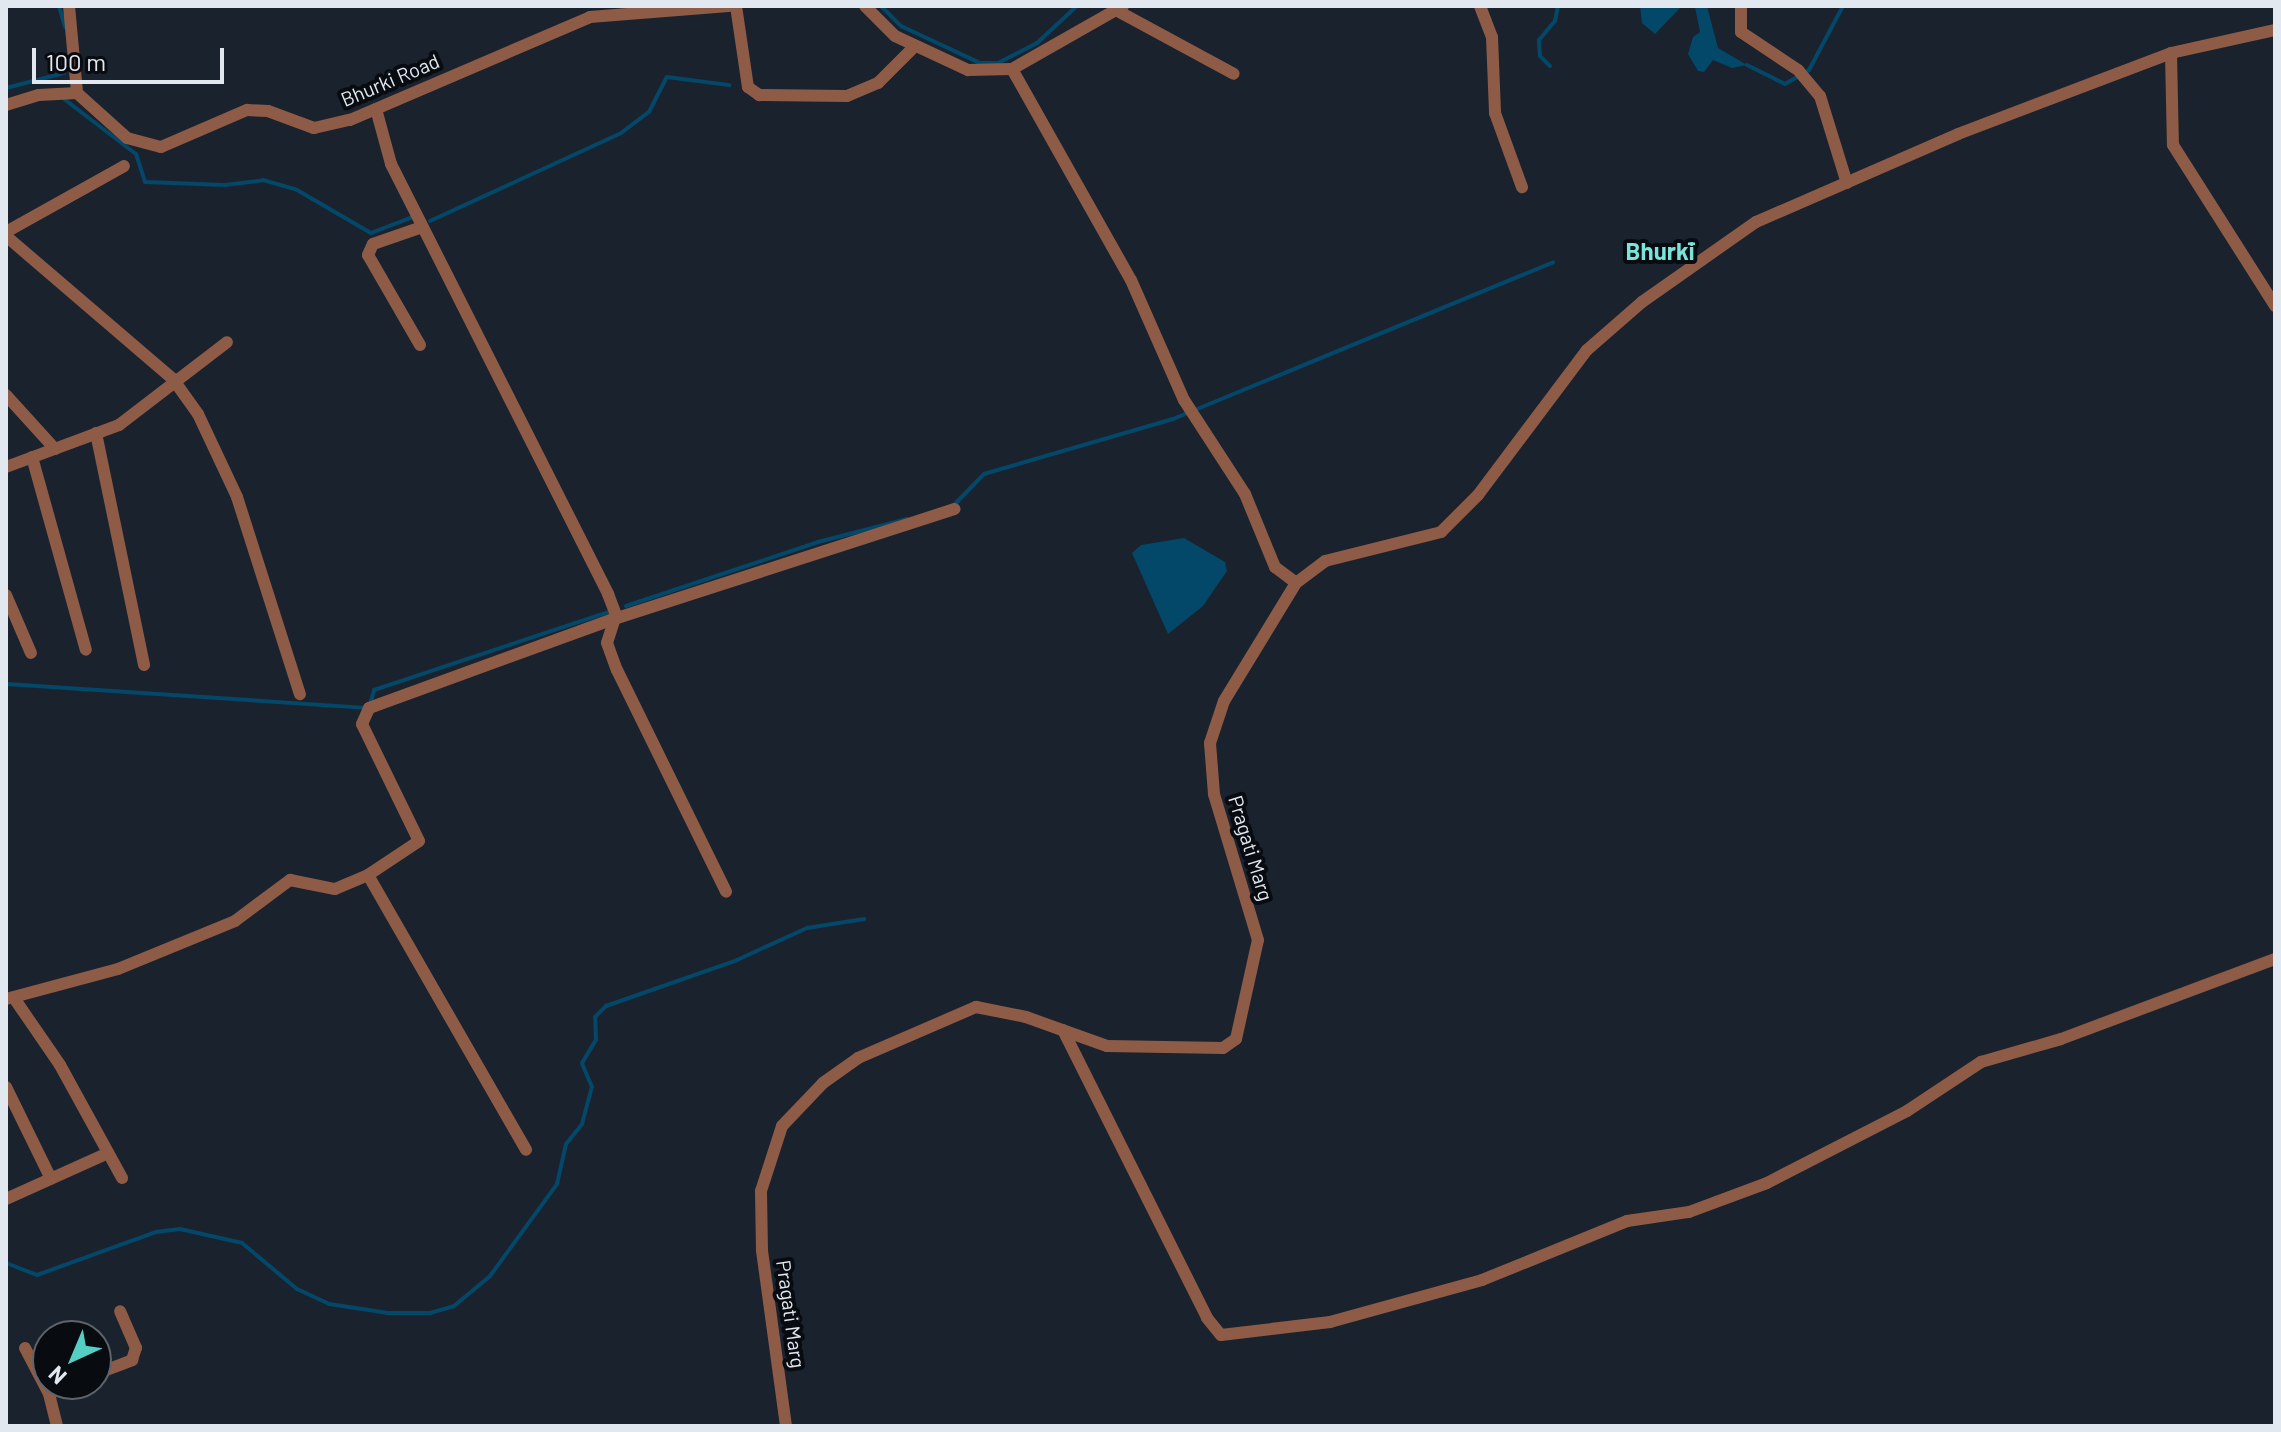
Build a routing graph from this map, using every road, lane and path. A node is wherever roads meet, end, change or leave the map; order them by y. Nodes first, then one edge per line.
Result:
1 (69, 6) edge
2 (729, 6) edge
3 (736, 6) edge
4 (865, 6) edge
5 (1480, 6) edge
6 (1741, 6) edge
7 (1118, 7) edge
8 (587, 11) edge
9 (2275, 30) edge
10 (915, 46) junction
11 (2171, 53) junction
12 (1012, 69) junction
13 (1234, 74) dead end
14 (77, 93) junction
15 (6, 105) edge
16 (376, 109) junction
17 (124, 166) dead end
18 (1847, 183) junction
19 (1522, 187) dead end
20 (422, 227) junction
21 (6, 234) edge
22 (2275, 306) edge
23 (227, 342) dead end
24 (420, 345) dead end
25 (173, 379) junction
26 (6, 395) edge
27 (96, 433) junction
28 (55, 449) junction
29 (32, 457) junction
30 (6, 467) edge
31 (955, 509) dead end
32 (1296, 583) junction
33 (6, 595) edge
34 (611, 620) junction
35 (86, 650) dead end
36 (31, 653) dead end
37 (144, 665) dead end
38 (300, 694) dead end
39 (368, 875) junction
40 (726, 892) dead end
41 (2275, 959) edge
42 (10, 998) edge
43 (1063, 1030) junction
44 (6, 1087) edge
45 (526, 1150) dead end
46 (108, 1153) junction
47 (122, 1178) dead end
48 (51, 1179) junction
49 (6, 1199) edge
50 (120, 1311) dead end
51 (25, 1348) dead end
52 (32, 1361) edge
53 (112, 1368) edge
54 (50, 1400) edge
55 (57, 1426) edge
56 (786, 1426) edge

1 - 14 street
2 - 8 street, Bhurki Road
3 - 10 street
4 - 10 street
5 - 19 street
6 - 18 street
7 - 12 street
7 - 13 street
8 - 16 street, Bhurki Road
9 - 11 street, Pragati Marg
10 - 12 street
11 - 18 street, Pragati Marg
11 - 22 street
12 - 32 street
14 - 15 street
14 - 16 street, Bhurki Road
16 - 20 street
17 - 21 street
18 - 32 street, Pragati Marg
20 - 24 street
20 - 34 street
21 - 25 street
23 - 25 street
25 - 27 street
25 - 38 street
26 - 28 street
27 - 28 street
27 - 37 street
28 - 29 street
29 - 30 street
29 - 35 street
31 - 34 street
32 - 43 street, Pragati Marg
33 - 36 street
34 - 39 street
34 - 40 street
39 - 42 street
39 - 45 street
41 - 43 street
42 - 46 street
43 - 56 street, Pragati Marg
44 - 48 street
46 - 47 street
46 - 48 street
48 - 49 street
50 - 53 street
51 - 52 street
54 - 55 street

